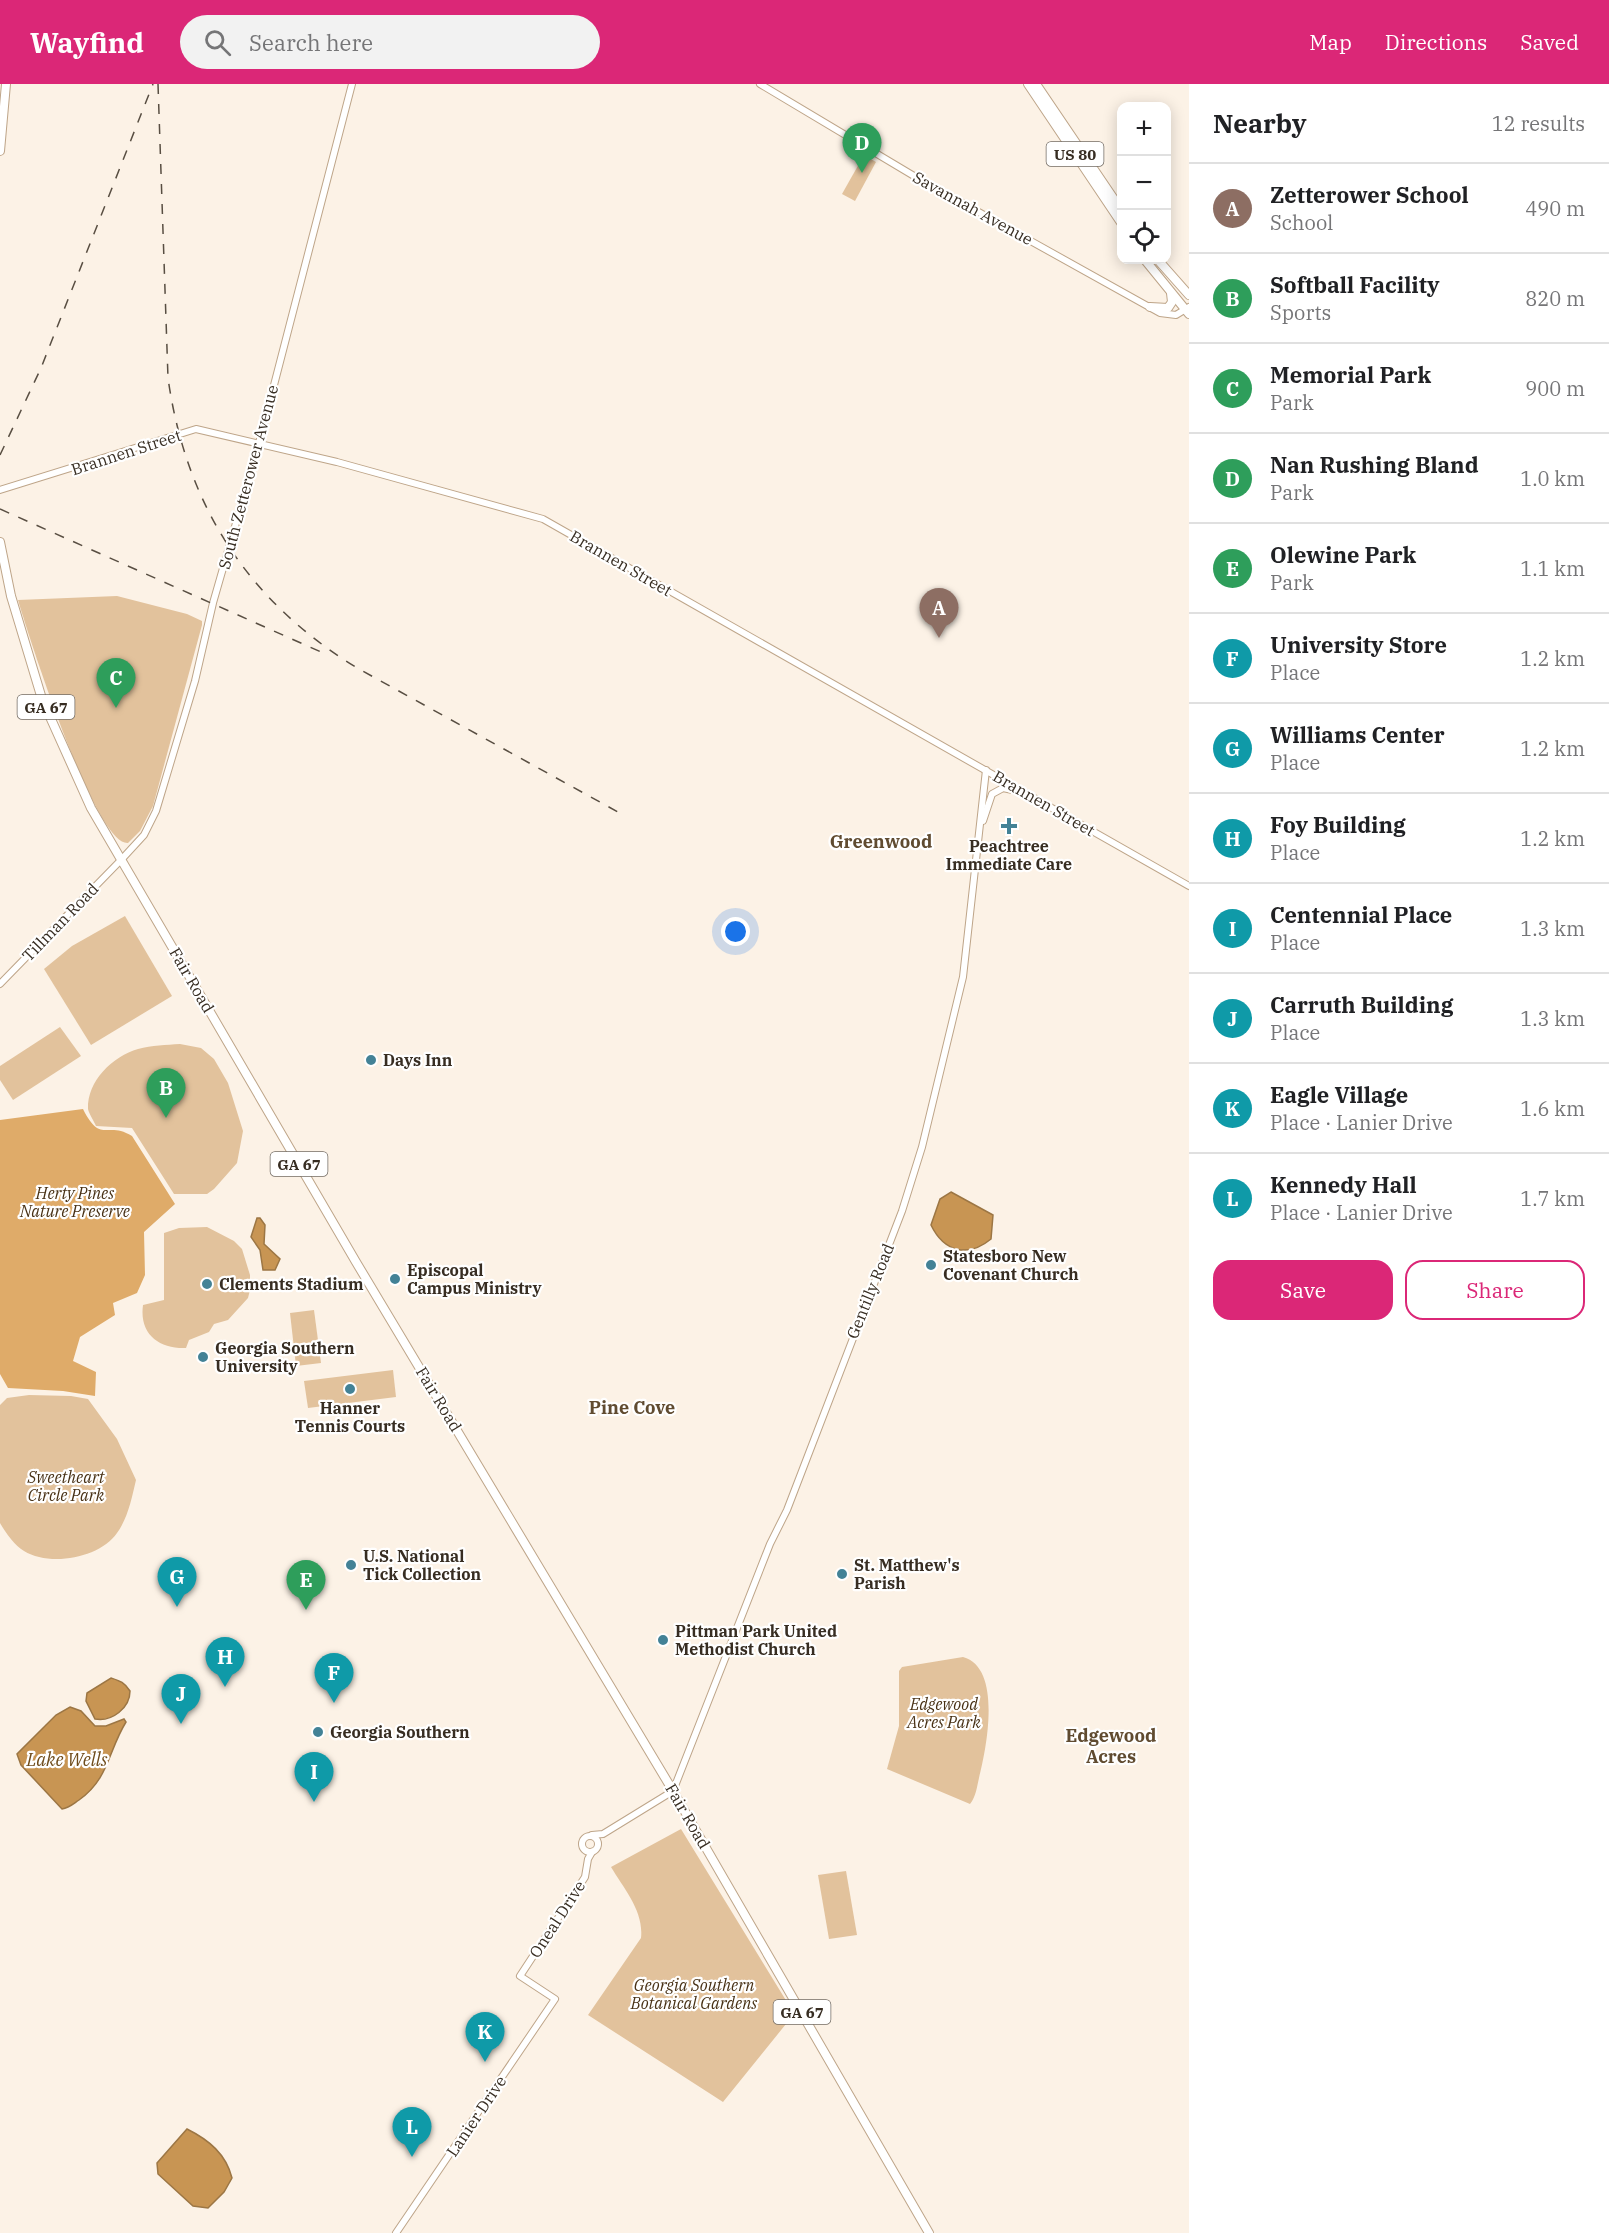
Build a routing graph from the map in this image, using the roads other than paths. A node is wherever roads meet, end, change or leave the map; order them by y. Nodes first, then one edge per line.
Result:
1 (6, 84) edge
2 (352, 84) edge
3 (760, 84) edge
4 (1028, 84) edge
5 (1036, 84) edge
6 (0, 151) edge
7 (1121, 210) edge
8 (1117, 217) edge
9 (1148, 264) edge
10 (1162, 264) edge
11 (1171, 293) junction
12 (1189, 295) edge
13 (1150, 307) junction
14 (1188, 310) edge
15 (259, 443) junction
16 (0, 490) edge
17 (0, 542) edge
18 (986, 770) junction
19 (1030, 796) junction
20 (977, 854) junction
21 (121, 860) junction
22 (1189, 886) edge
23 (0, 984) edge
24 (673, 1791) junction
25 (603, 1834) junction
26 (592, 1835) junction
27 (598, 1841) junction
28 (584, 1849) junction
29 (592, 1852) junction
30 (588, 1859) junction
31 (555, 2000) joint
32 (396, 2233) edge
33 (930, 2233) edge

1 - 6 main road
2 - 15 street, South Zetterower Avenue
3 - 13 street, Savannah Avenue
4 - 8 main road, US 80
5 - 7 main road, US 80
9 - 11 main road
10 - 12 main road
11 - 13 main road
11 - 14 main road
13 - 14 street, Savannah Avenue
15 - 16 street, Brannen Street
15 - 18 street, Brannen Street
15 - 21 street, South Zetterower Avenue
17 - 21 main road, Fair Road / GA 67
18 - 19 street, Brannen Street
18 - 20 street, Gentilly Road
19 - 20 street
19 - 22 street, Brannen Street
20 - 24 street, Gentilly Road
21 - 23 street, Tillman Road
21 - 24 main road, Fair Road / GA 67
24 - 25 street
24 - 33 main road, Fair Road / GA 67
25 - 26 street
25 - 27 street
26 - 27 street
26 - 28 street
27 - 29 street
28 - 29 street
28 - 30 street, Oneal Drive
29 - 30 street, Oneal Drive
30 - 31 street, Oneal Drive
31 - 32 street, Lanier Drive

